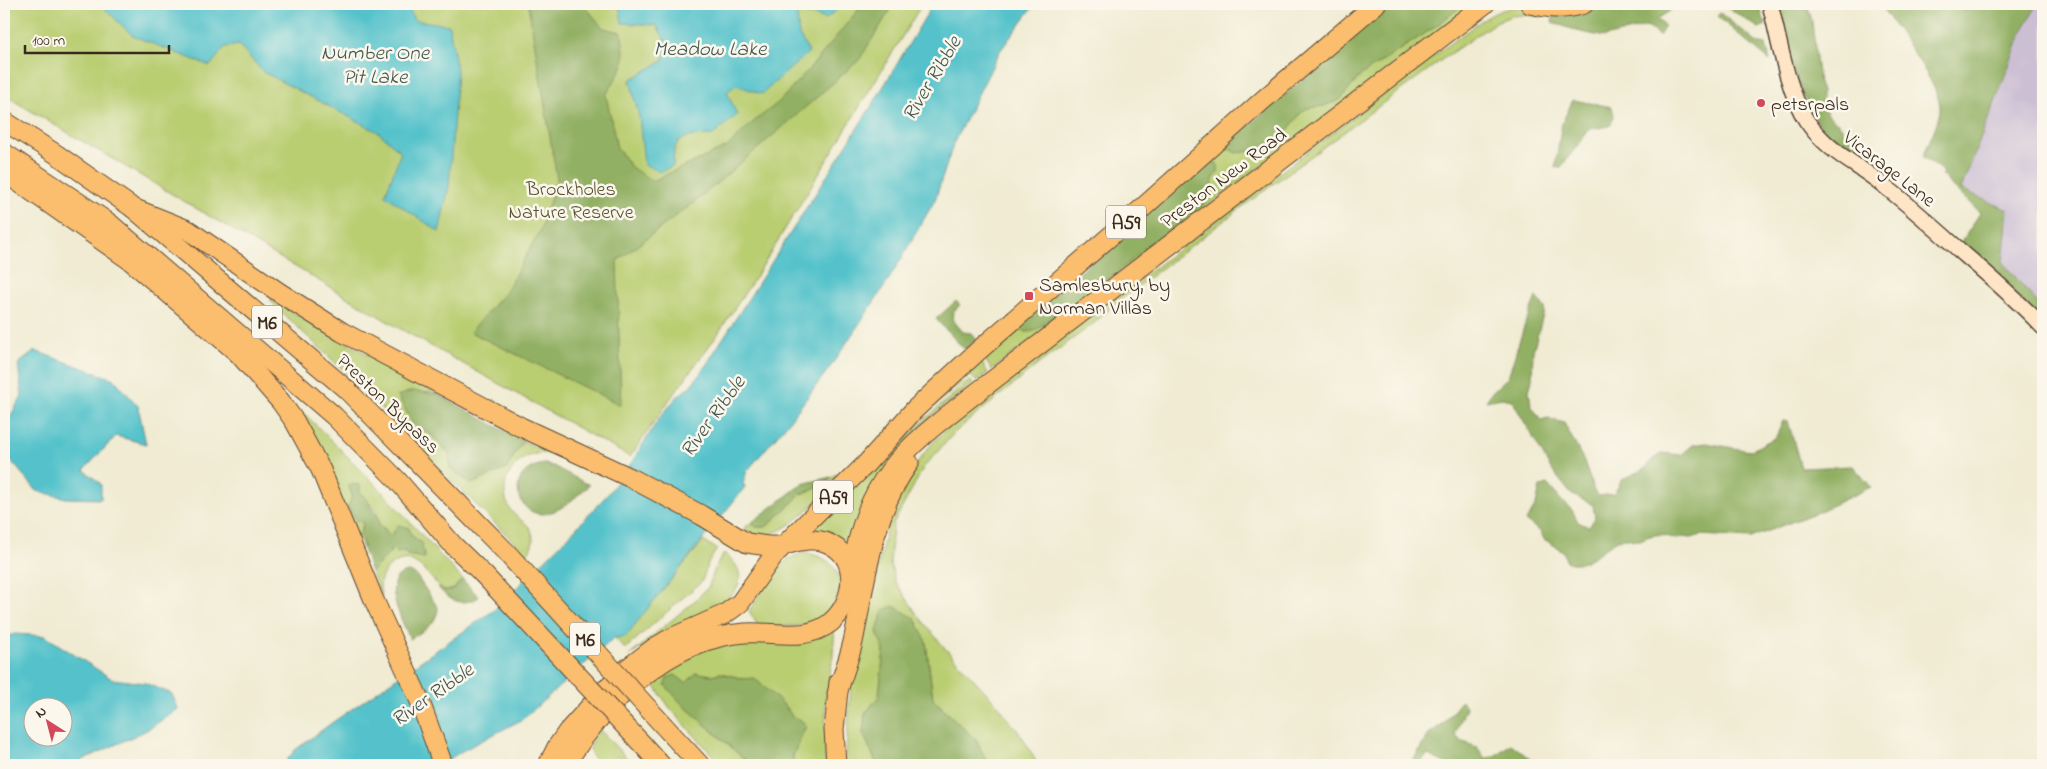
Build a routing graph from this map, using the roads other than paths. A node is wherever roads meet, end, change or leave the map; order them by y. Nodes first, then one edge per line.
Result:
1 (1376, 4) edge
2 (1486, 4) edge
3 (1502, 4) edge
4 (1530, 4) edge
5 (1770, 4) edge
6 (1570, 5) edge
7 (1458, 25) junction
8 (4, 121) edge
9 (4, 153) edge
10 (4, 172) edge
11 (133, 208) junction
12 (2043, 327) edge
13 (939, 422) junction
14 (784, 546) junction
15 (852, 577) junction
16 (837, 694) junction
17 (443, 765) edge
18 (548, 765) edge
19 (565, 765) edge
20 (662, 765) edge
21 (700, 765) edge
22 (836, 765) edge

1 - 14 highway, Preston New Road / A59
2 - 7 highway, Preston New Road / A59
3 - 7 highway
4 - 6 highway
5 - 12 street, Vicarage Lane
7 - 13 highway, Preston New Road / A59
8 - 11 highway, Preston Bypass / M6
9 - 20 highway, M6, bridge
10 - 17 highway
11 - 14 highway
11 - 21 highway, Preston Bypass / M6, bridge
13 - 15 highway, Preston New Road / A59
13 - 16 highway
14 - 15 highway
14 - 18 highway, Preston New Road
15 - 16 highway
15 - 19 highway
16 - 22 highway

